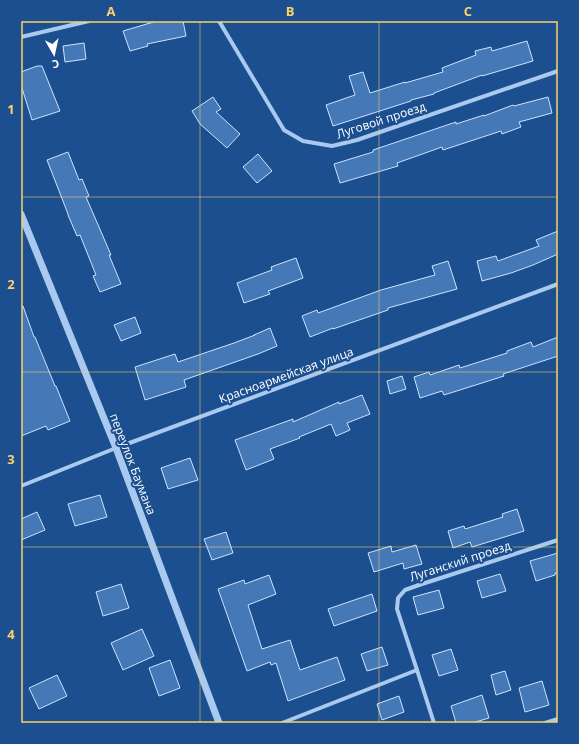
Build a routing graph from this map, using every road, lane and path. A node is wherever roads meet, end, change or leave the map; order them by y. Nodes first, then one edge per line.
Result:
1 (89, 21) edge
2 (219, 21) edge
3 (21, 37) edge
4 (558, 71) edge
5 (21, 214) edge
6 (558, 284) edge
7 (116, 448) junction
8 (21, 486) edge
9 (558, 540) edge
10 (417, 670) junction
11 (558, 719) edge
12 (219, 723) edge
13 (282, 723) edge
14 (434, 723) edge
15 (545, 723) edge

1 - 3 street
2 - 4 street, Луговой проезд
5 - 7 street, переулок Баумана
6 - 7 street, Красноармейская улица
7 - 8 street, Красноармейская улица
7 - 12 street, переулок Баумана
9 - 10 street, Луганский проезд
10 - 13 street
10 - 14 street, Луганский проезд
11 - 15 street

